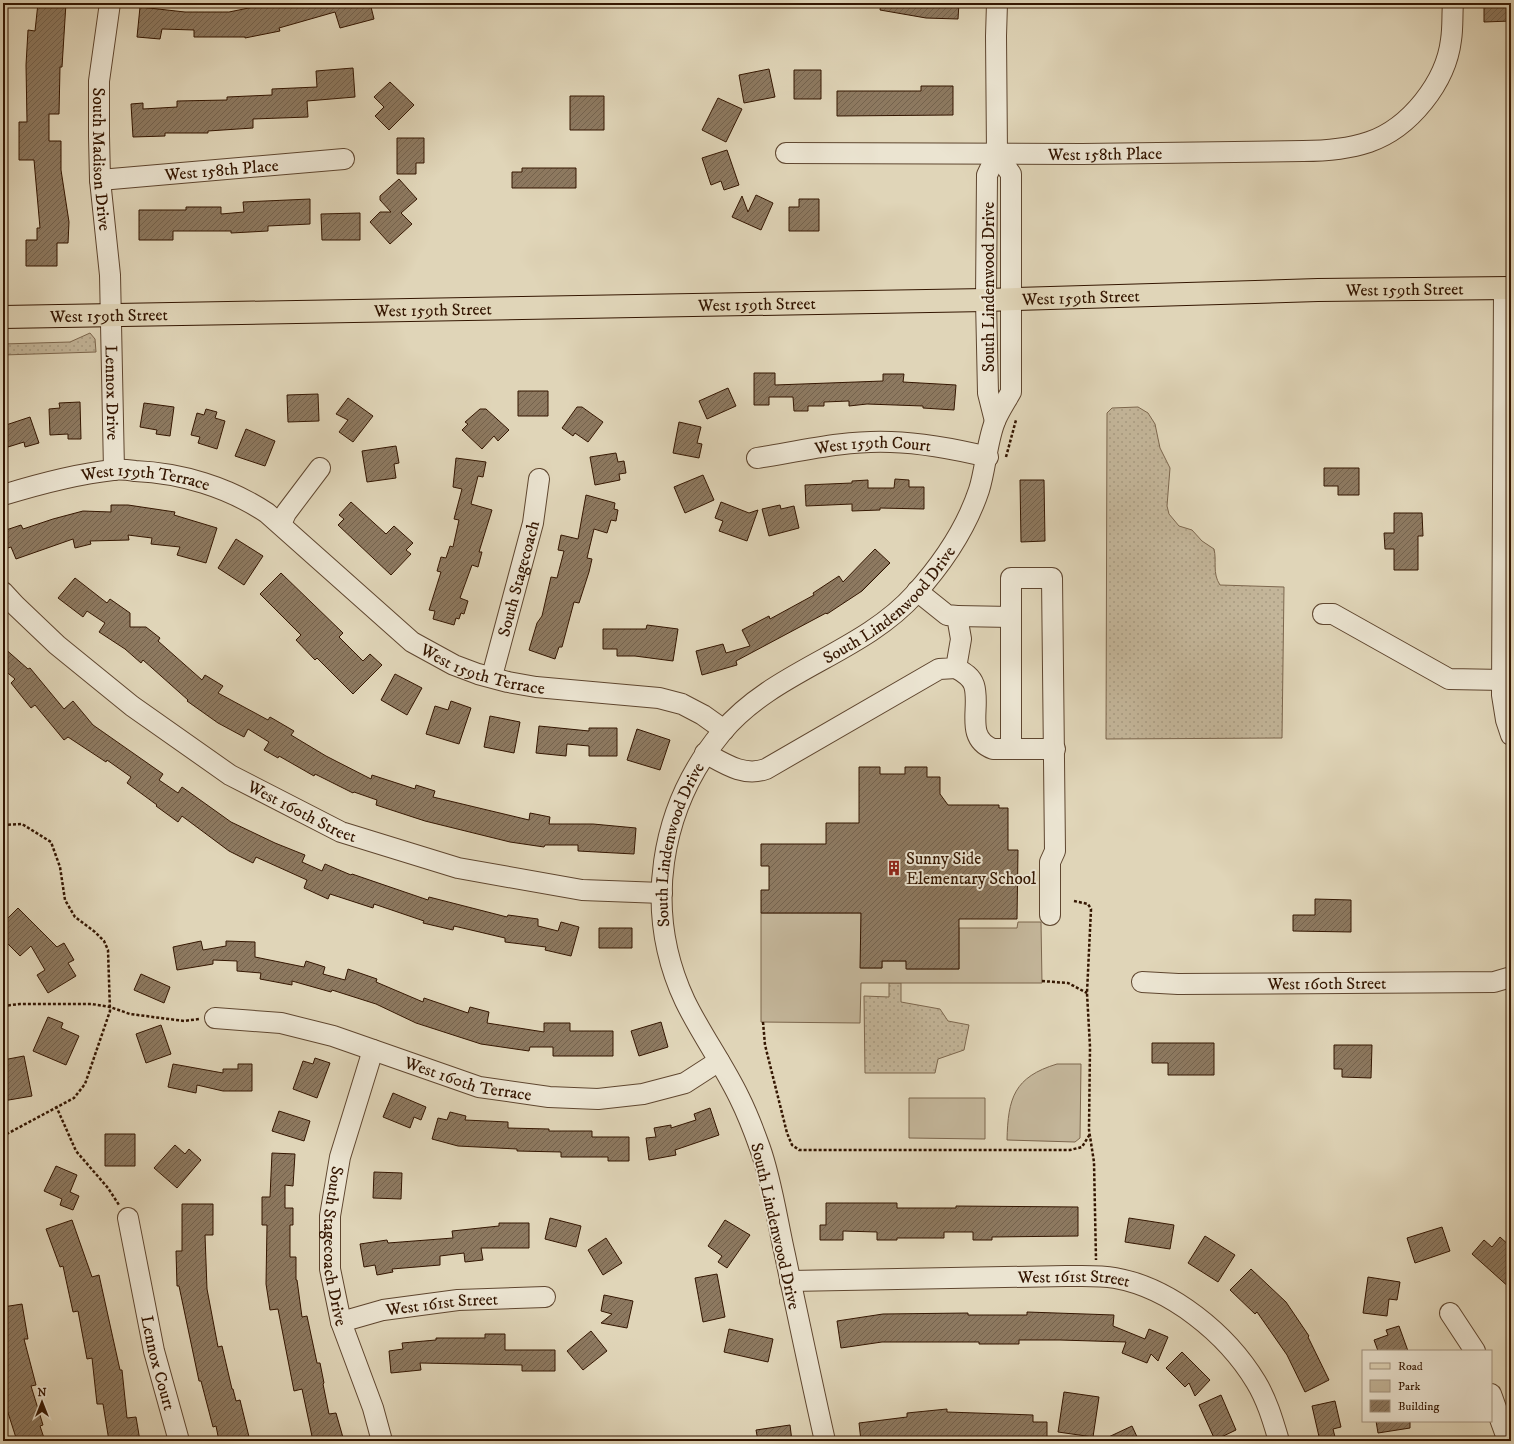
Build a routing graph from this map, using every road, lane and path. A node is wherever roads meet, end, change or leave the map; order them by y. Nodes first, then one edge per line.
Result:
1 (110, 3) edge
2 (997, 3) edge
3 (1453, 3) edge
4 (786, 153) dead end
5 (997, 154) junction
6 (344, 159) dead end
7 (100, 180) junction
8 (1507, 288) edge
9 (986, 300) junction
10 (1011, 300) junction
11 (110, 316) junction
12 (3, 317) edge
13 (995, 421) junction
14 (988, 457) junction
15 (757, 458) dead end
16 (320, 468) dead end
17 (114, 470) junction
18 (539, 479) dead end
19 (3, 495) edge
20 (281, 524) junction
21 (917, 591) junction
22 (3, 592) edge
23 (1323, 614) dead end
24 (957, 616) junction
25 (1011, 616) junction
26 (956, 668) junction
27 (492, 676) junction
28 (1503, 680) junction
29 (724, 730) junction
30 (1511, 735) edge
31 (1011, 749) junction
32 (1054, 749) junction
33 (705, 753) junction
34 (3, 825) edge
35 (662, 893) junction
36 (1074, 901) dead end
37 (1050, 915) dead end
38 (1511, 977) edge
39 (1042, 981) dead end
40 (1142, 982) dead end
41 (1087, 993) junction
42 (3, 1006) edge
43 (110, 1007) junction
44 (215, 1018) joint
45 (763, 1022) dead end
46 (373, 1050) junction
47 (719, 1061) junction
48 (56, 1106) junction
49 (1090, 1134) junction
50 (3, 1136) edge
51 (128, 1218) joint
52 (1096, 1266) dead end
53 (790, 1281) junction
54 (545, 1297) dead end
55 (1450, 1313) dead end
56 (341, 1322) junction
57 (1474, 1350) edge
58 (1492, 1397) edge
59 (179, 1441) edge
60 (382, 1441) edge
61 (824, 1441) edge
62 (1279, 1441) edge
63 (1508, 1441) edge

1 - 7 street, South Madison Drive
2 - 5 street, South Lindenwood Drive
3 - 5 street, West 158th Place
4 - 5 street, West 158th Place
5 - 9 street, South Lindenwood Drive
5 - 10 street, South Lindenwood Drive
6 - 7 street, West 158th Place
7 - 11 street, South Madison Drive
8 - 10 main road, West 159th Street
8 - 28 street
9 - 10 main road, West 159th Street
9 - 11 main road, West 159th Street
9 - 13 street, South Lindenwood Drive
10 - 13 street, South Lindenwood Drive
11 - 12 main road, West 159th Street
11 - 17 street, Lennox Drive
13 - 14 street, South Lindenwood Drive
14 - 15 street, West 159th Court
14 - 21 street, South Lindenwood Drive
16 - 20 street
17 - 19 street, West 159th Terrace
17 - 20 street, West 159th Terrace
18 - 27 street, South Stagecoach
20 - 27 street, West 159th Terrace
21 - 24 street
21 - 29 street, South Lindenwood Drive
22 - 35 street, West 160th Street
23 - 28 street
24 - 25 street
24 - 26 street
25 - 31 street
25 - 32 street
26 - 31 street
26 - 33 street
27 - 29 street, West 159th Terrace
28 - 30 street
29 - 33 street, South Lindenwood Drive
31 - 32 street
32 - 37 street
33 - 35 street, South Lindenwood Drive
34 - 43 path
35 - 47 street, South Lindenwood Drive
36 - 41 path
38 - 40 street, West 160th Street
39 - 41 path
41 - 49 path
42 - 43 path
43 - 44 path
43 - 48 path
44 - 46 street, West 160th Terrace
45 - 49 path
46 - 47 street, West 160th Terrace
46 - 56 street, South Stagecoach Drive
47 - 53 street, South Lindenwood Drive
48 - 50 path
48 - 51 path
49 - 52 path
51 - 59 street, Lennox Court
53 - 61 street, South Lindenwood Drive
53 - 62 street, West 161st Street
54 - 56 street, West 161st Street
55 - 57 street
56 - 60 street, South Stagecoach Drive
58 - 63 street

